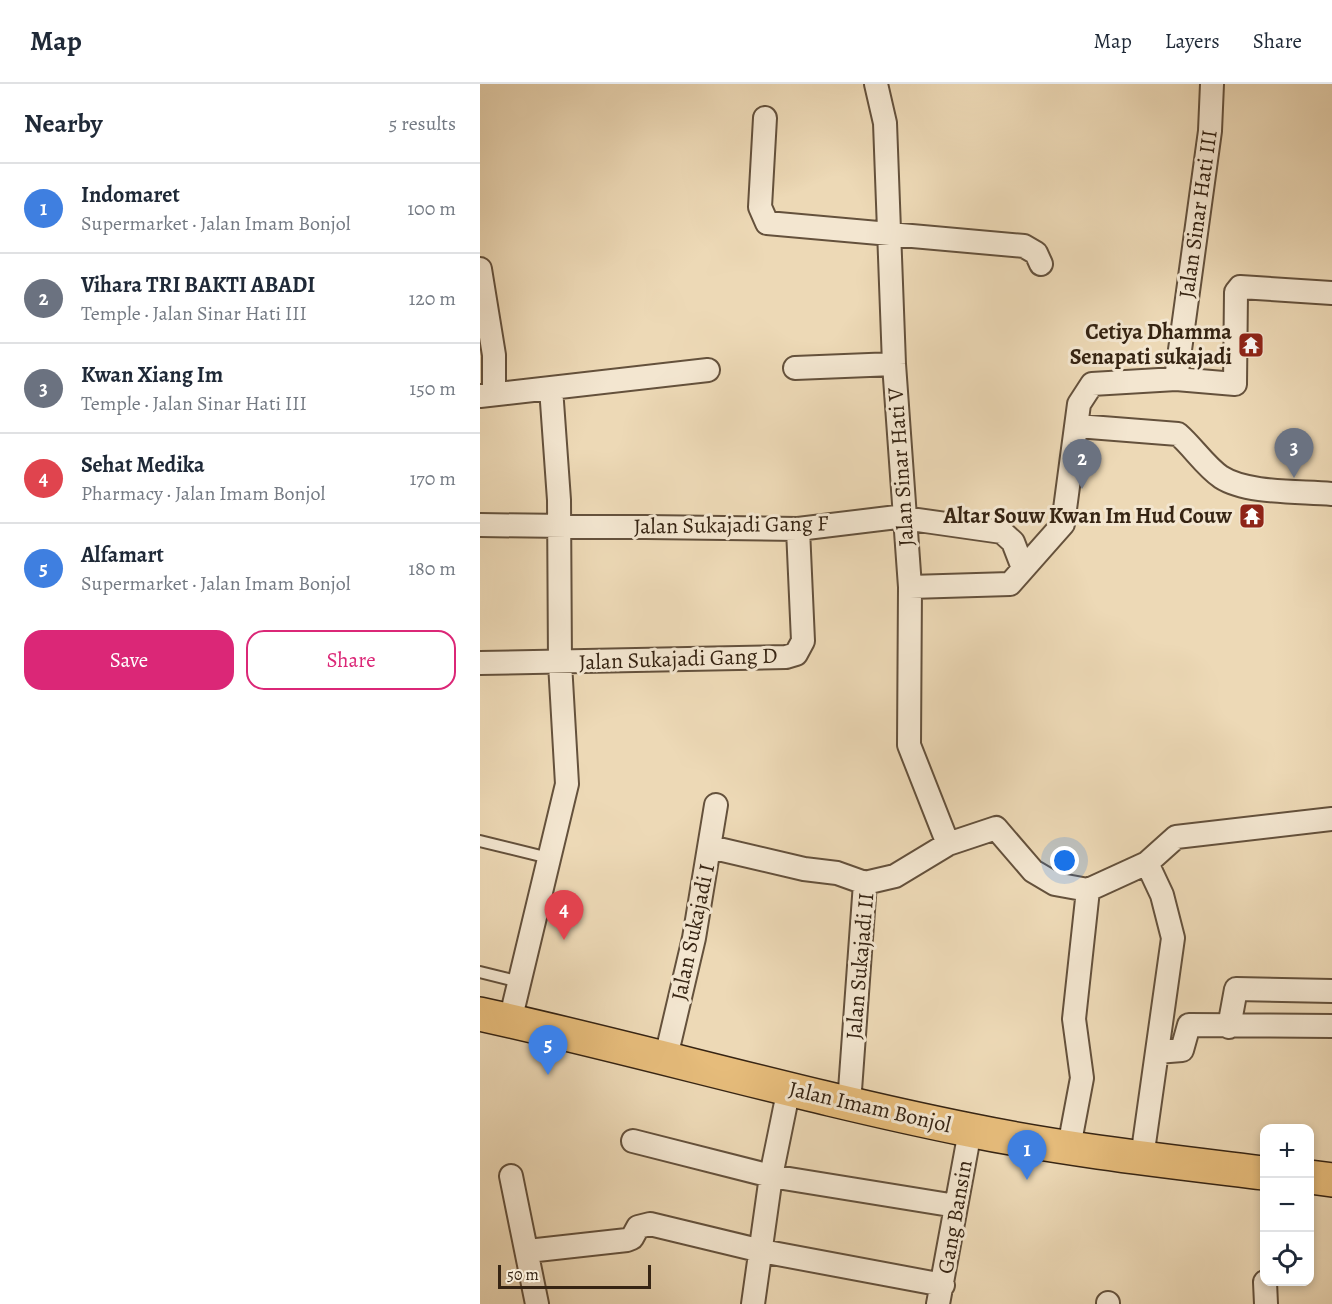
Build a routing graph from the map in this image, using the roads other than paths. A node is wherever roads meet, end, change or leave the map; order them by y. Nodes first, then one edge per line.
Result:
1 (876, 84) edge
2 (1212, 84) edge
3 (765, 118) dead end
4 (890, 232) junction
5 (1041, 264) dead end
6 (480, 269) edge
7 (1332, 293) edge
8 (894, 364) junction
9 (795, 368) dead end
10 (708, 370) dead end
11 (1176, 379) junction
12 (551, 388) junction
13 (487, 395) edge
14 (1077, 426) junction
15 (1332, 494) edge
16 (904, 519) junction
17 (480, 525) edge
18 (558, 526) junction
19 (798, 529) junction
20 (1023, 568) junction
21 (910, 587) junction
22 (480, 663) edge
23 (560, 663) junction
24 (716, 805) dead end
25 (1332, 819) edge
26 (480, 841) edge
27 (948, 844) junction
28 (710, 848) junction
29 (549, 858) junction
30 (1147, 863) junction
31 (865, 883) junction
32 (1088, 891) junction
33 (480, 972) edge
34 (520, 982) junction
35 (1332, 991) edge
36 (495, 1017) edge
37 (1332, 1026) edge
38 (1229, 1027) junction
39 (1157, 1052) junction
40 (666, 1057) junction
41 (789, 1088) junction
42 (849, 1104) junction
43 (970, 1131) junction
44 (633, 1141) dead end
45 (1070, 1147) junction
46 (1142, 1158) junction
47 (1260, 1173) edge
48 (512, 1176) dead end
49 (771, 1176) junction
50 (1314, 1178) edge
51 (1332, 1180) edge
52 (956, 1206) junction
53 (528, 1251) junction
54 (762, 1251) junction
55 (1265, 1286) edge
56 (940, 1294) edge
57 (537, 1304) edge
58 (753, 1304) edge
59 (1266, 1304) edge

1 - 4 street, Jalan Sinar Hati V
2 - 11 street, Jalan Sinar Hati III
3 - 4 street
4 - 5 street
4 - 8 street, Jalan Sinar Hati V
6 - 13 street
7 - 11 street
8 - 9 street
8 - 16 street, Jalan Sinar Hati V
10 - 12 street
11 - 14 street
12 - 13 street
12 - 18 street
14 - 15 street
14 - 20 street
16 - 19 street, Jalan Sukajadi Gang F
16 - 20 street, Jalan Sukajadi Gang F
16 - 21 street, Jalan Sinar Hati V
17 - 18 street, Jalan Sukajadi Gang F
18 - 19 street, Jalan Sukajadi Gang F
18 - 23 street
19 - 23 street, Jalan Sukajadi Gang D
20 - 21 street
21 - 27 street, Jalan Sinar Hati V
22 - 23 street, Jalan Sukajadi Gang D
23 - 29 street
24 - 28 street, Jalan Sukajadi I
25 - 30 street
26 - 29 lane
27 - 31 street, Jalan Sukajadi II
27 - 32 street, Jalan Sukajadi II
28 - 31 street
28 - 40 street, Jalan Sukajadi I
29 - 34 street
30 - 32 street
30 - 39 street
31 - 42 street, Jalan Sukajadi II
32 - 45 street
33 - 34 lane
34 - 36 street
35 - 38 street
36 - 40 main road, Jalan Imam Bonjol
37 - 38 street
38 - 39 street
39 - 46 street
40 - 41 main road, Jalan Imam Bonjol
41 - 42 main road, Jalan Imam Bonjol
41 - 49 street
42 - 43 main road, Jalan Imam Bonjol
43 - 45 main road, Jalan Imam Bonjol
43 - 52 street, Gang Bansin
44 - 49 street
45 - 46 main road, Jalan Imam Bonjol
46 - 47 main road, Jalan Imam Bonjol
48 - 53 street
49 - 52 street
49 - 54 street
50 - 51 main road
52 - 56 street, Gang Bansin
53 - 54 street
53 - 57 street
54 - 56 street
54 - 58 street
55 - 59 street

